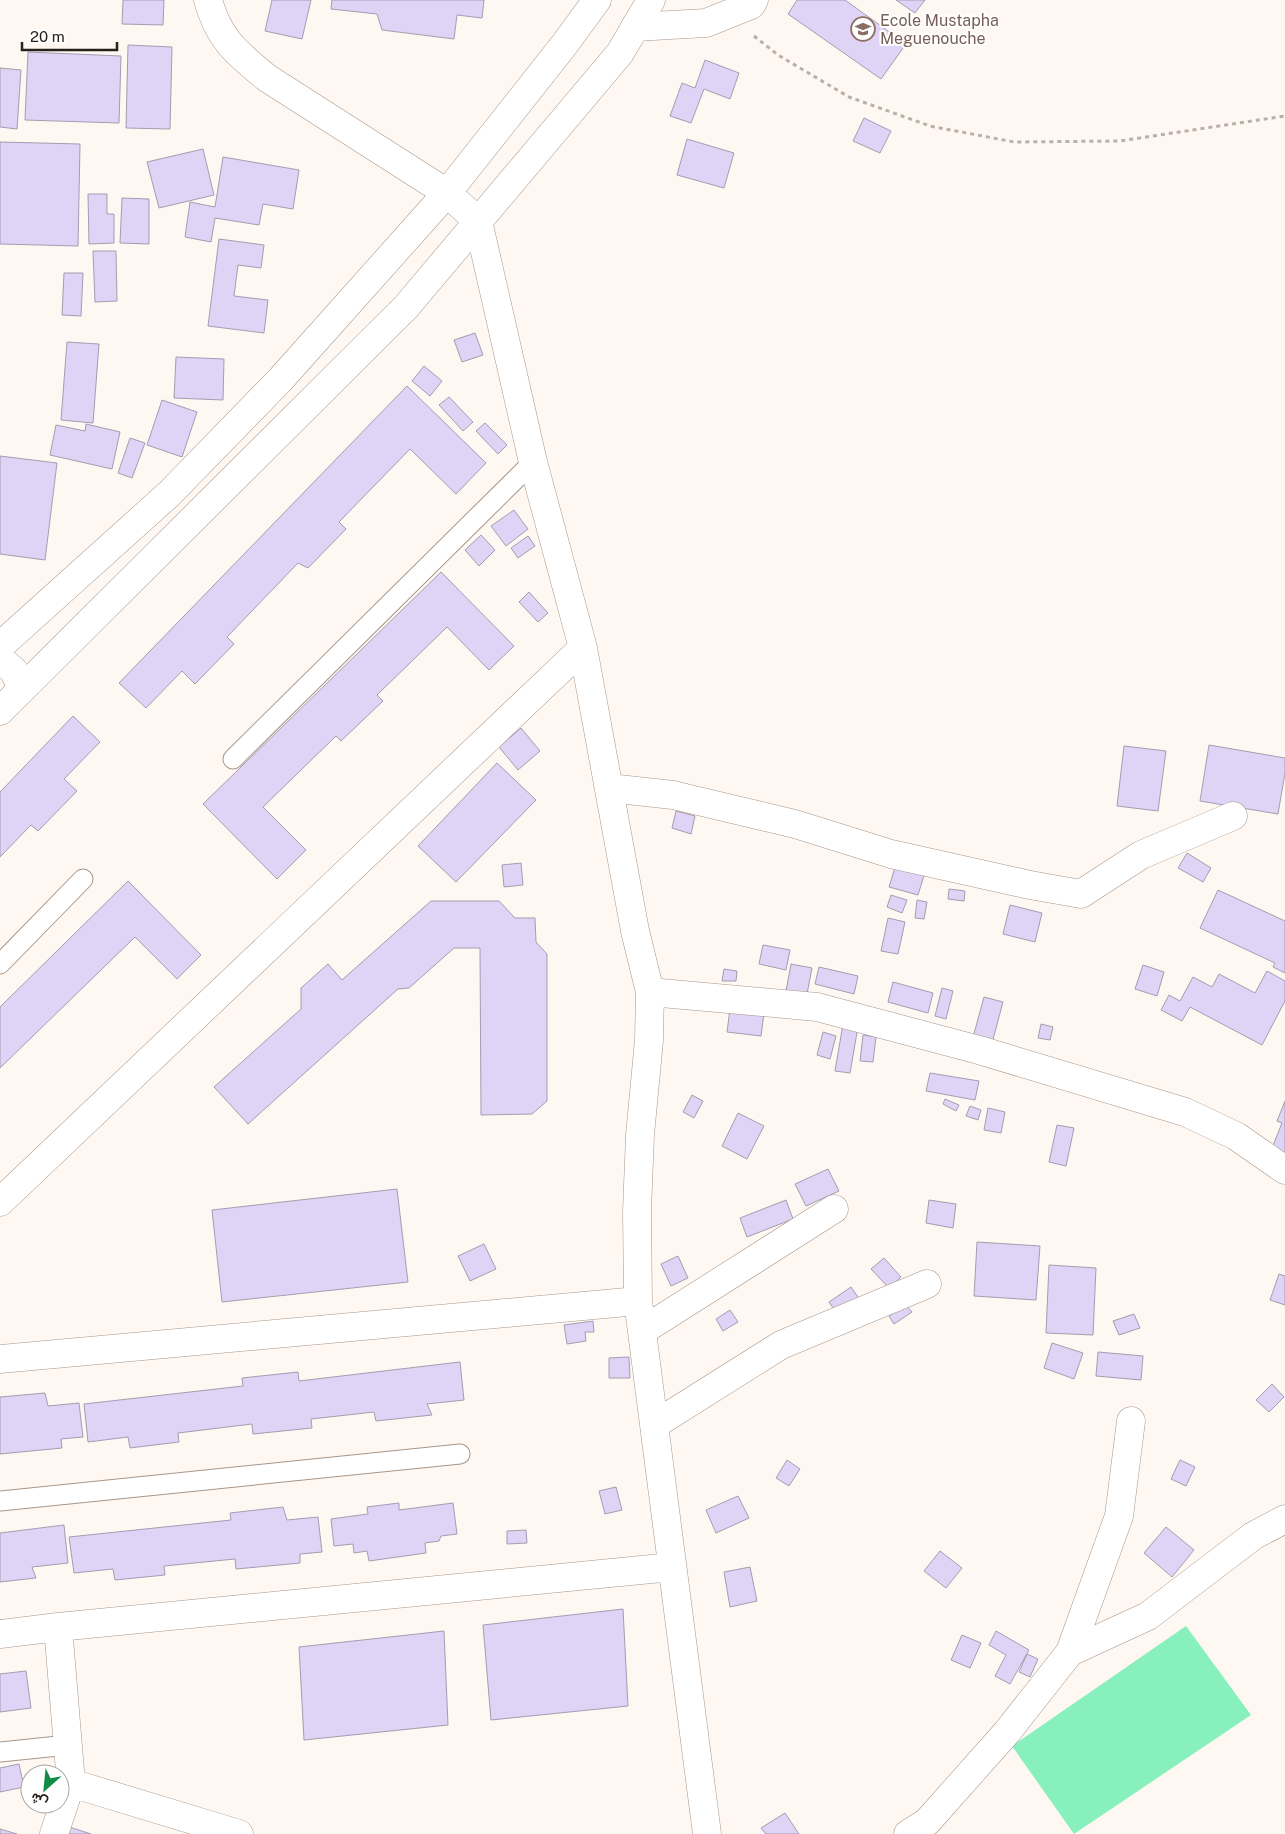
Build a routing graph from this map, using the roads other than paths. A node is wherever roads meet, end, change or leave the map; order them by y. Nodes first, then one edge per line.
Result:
1 (208, 0) edge
2 (596, 0) edge
3 (651, 0) edge
4 (754, 0) edge
5 (635, 27) junction
6 (447, 194) junction
7 (478, 221) junction
8 (533, 462) junction
9 (0, 646) edge
10 (582, 648) junction
11 (0, 659) edge
12 (22, 689) junction
13 (0, 711) edge
14 (233, 759) dead end
15 (609, 788) junction
16 (1233, 816) dead end
17 (83, 879) dead end
18 (0, 964) edge
19 (650, 992) junction
20 (1285, 1170) edge
21 (0, 1202) edge
22 (834, 1210) dead end
23 (927, 1284) dead end
24 (638, 1302) junction
25 (642, 1331) junction
26 (0, 1360) edge
27 (1131, 1421) dead end
28 (654, 1425) junction
29 (460, 1454) dead end
30 (0, 1501) edge
31 (1285, 1519) edge
32 (672, 1568) junction
33 (58, 1627) junction
34 (0, 1634) edge
35 (1070, 1652) junction
36 (68, 1745) junction
37 (0, 1752) edge
38 (71, 1783) junction
39 (54, 1834) edge
40 (239, 1834) edge
41 (707, 1834) edge
42 (908, 1834) edge

1 - 6 street
2 - 6 street
3 - 5 street
4 - 5 street
5 - 7 street
6 - 7 street
6 - 9 street
7 - 8 street
7 - 12 street
8 - 10 street
8 - 14 lane
10 - 15 street
10 - 21 street
11 - 12 street
12 - 13 street
15 - 16 street
15 - 19 street
17 - 18 lane
19 - 20 street
19 - 24 street
22 - 25 street
23 - 28 street
24 - 25 street
24 - 26 street
25 - 28 street
27 - 35 street
28 - 32 street
29 - 30 lane
31 - 35 street
32 - 33 street
32 - 41 street
33 - 34 street
33 - 36 street
35 - 42 street
36 - 37 lane
36 - 38 street
38 - 39 street
38 - 40 street

